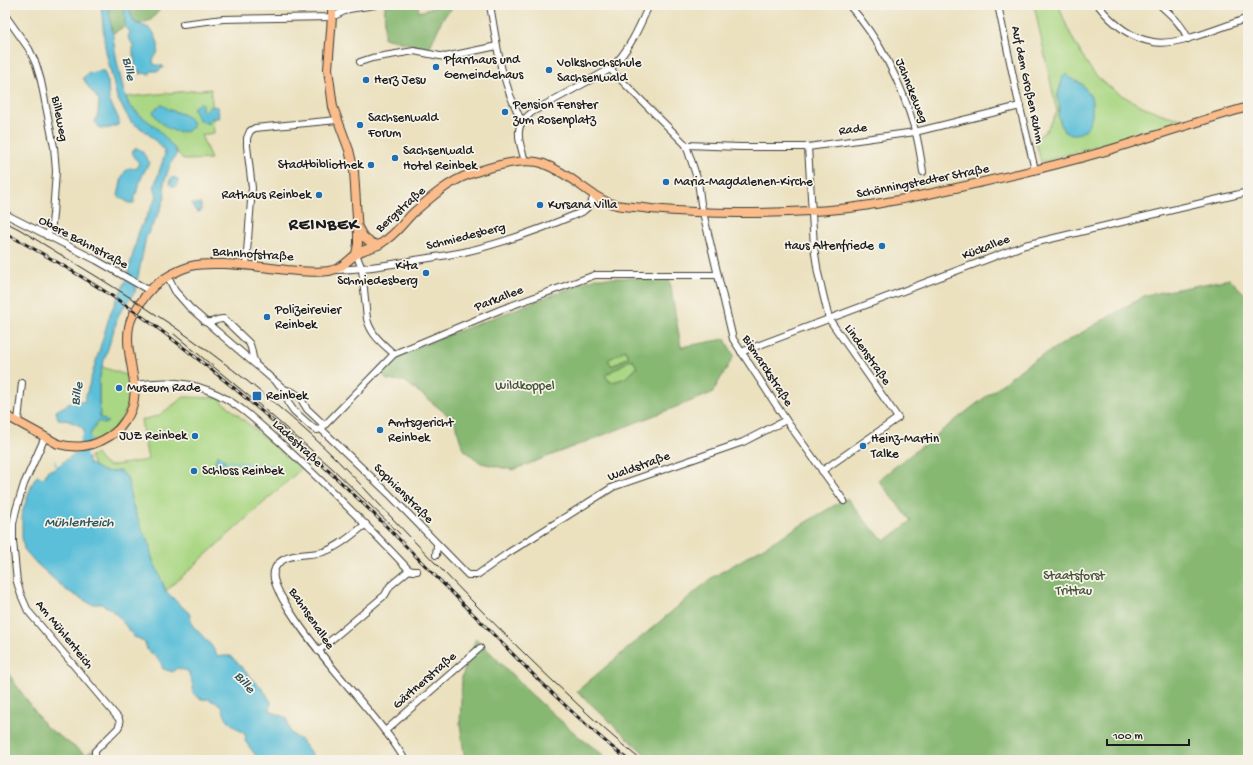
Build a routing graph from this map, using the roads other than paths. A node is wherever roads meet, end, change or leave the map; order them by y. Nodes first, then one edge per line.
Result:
1 (332, 5) edge
2 (375, 5) edge
3 (490, 5) edge
4 (649, 5) edge
5 (849, 5) edge
6 (998, 5) edge
7 (1098, 5) edge
8 (1160, 5) edge
9 (5, 14) edge
10 (332, 17) junction
11 (1248, 18) edge
12 (183, 24) dead end
13 (1188, 39) junction
14 (497, 46) junction
15 (360, 62) dead end
16 (610, 69) junction
17 (1020, 106) junction
18 (1248, 107) edge
19 (337, 120) junction
20 (523, 120) junction
21 (915, 132) junction
22 (686, 145) junction
23 (808, 147) junction
24 (525, 161) junction
25 (1035, 170) junction
26 (923, 172) dead end
27 (1248, 192) edge
28 (594, 196) junction
29 (812, 211) junction
30 (703, 212) junction
31 (5, 214) edge
32 (358, 230) junction
33 (47, 236) junction
34 (379, 245) junction
35 (367, 249) junction
36 (356, 254) junction
37 (246, 265) junction
38 (362, 269) junction
39 (331, 270) junction
40 (718, 275) junction
41 (168, 277) junction
42 (150, 291) junction
43 (829, 320) junction
44 (205, 322) junction
45 (741, 352) junction
46 (394, 354) junction
47 (257, 365) junction
48 (22, 383) dead end
49 (135, 385) junction
50 (284, 389) junction
51 (5, 415) edge
52 (786, 420) junction
53 (18, 422) junction
54 (321, 429) junction
55 (45, 437) junction
56 (822, 472) junction
57 (844, 501) dead end
58 (366, 524) junction
59 (437, 545) junction
60 (436, 555) dead end
61 (409, 570) junction
62 (417, 571) dead end
63 (468, 575) joint
64 (480, 648) dead end
65 (318, 651) junction
66 (385, 731) junction
67 (96, 760) edge
68 (405, 760) edge

1 - 10 main road
2 - 10 street
3 - 14 street
4 - 16 street
5 - 21 street, Jahnckeweg
6 - 17 street, Auf dem Großen Ruhm
7 - 13 street
8 - 13 street
9 - 33 street, Billeweg
10 - 12 street
10 - 19 main road
11 - 13 street
14 - 15 street
14 - 20 street
16 - 20 street
16 - 22 street
17 - 21 street, Rade
17 - 25 street, Auf dem Großen Ruhm
18 - 25 main road, Schönningstedter Straße
19 - 32 main road
19 - 37 street
20 - 24 street
21 - 23 street, Rade
21 - 26 street, Jahnckeweg
22 - 23 street, Rade
22 - 30 street, Bismarckstraße
23 - 29 street, Lindenstraße
24 - 28 main road, Schönningstedter Straße
24 - 34 main road, Bergstraße
25 - 29 main road, Schönningstedter Straße
27 - 43 street, Kückallee
28 - 30 main road, Schönningstedter Straße
28 - 38 street, Schmiedesberg
29 - 30 main road, Schönningstedter Straße
29 - 43 street, Lindenstraße
30 - 40 street, Bismarckstraße
31 - 33 street, Obere Bahnstraße
32 - 34 main road, Bergstraße
32 - 35 main road, Bergstraße
32 - 36 main road
33 - 42 street, Obere Bahnstraße
34 - 35 main road, Bergstraße
35 - 36 main road, Bergstraße
36 - 38 street
36 - 39 main road, Bahnhofstraße
37 - 39 main road, Bahnhofstraße
37 - 41 main road, Bahnhofstraße
38 - 39 street, Schmiedesberg
38 - 46 street
40 - 45 street, Bismarckstraße
40 - 46 street, Parkallee
41 - 42 main road, Bahnhofstraße
41 - 44 street, Sophienstraße
42 - 49 main road, Bahnhofstraße
43 - 45 street, Kückallee
43 - 56 street, Lindenstraße
44 - 47 street, Sophienstraße
44 - 47 street
45 - 52 street, Bismarckstraße
46 - 54 street, Parkallee
47 - 50 street, Sophienstraße
48 - 53 street
49 - 55 main road, Bahnhofstraße
49 - 58 street, Ladestraße
50 - 54 street, Sophienstraße
50 - 54 street, Sophienstraße
51 - 53 main road
52 - 56 street, Bismarckstraße
52 - 63 street, Waldstraße
53 - 55 main road
54 - 59 street, Sophienstraße
55 - 67 street, Am Mühlenteich
56 - 57 street, Bismarckstraße
58 - 61 street, Ladestraße
58 - 65 street, Bahnsenallee
59 - 60 street
59 - 63 street, Sophienstraße
61 - 62 street
61 - 65 street
64 - 66 street, Gärtnerstraße
65 - 66 street, Bahnsenallee
66 - 68 street, Bahnsenallee

